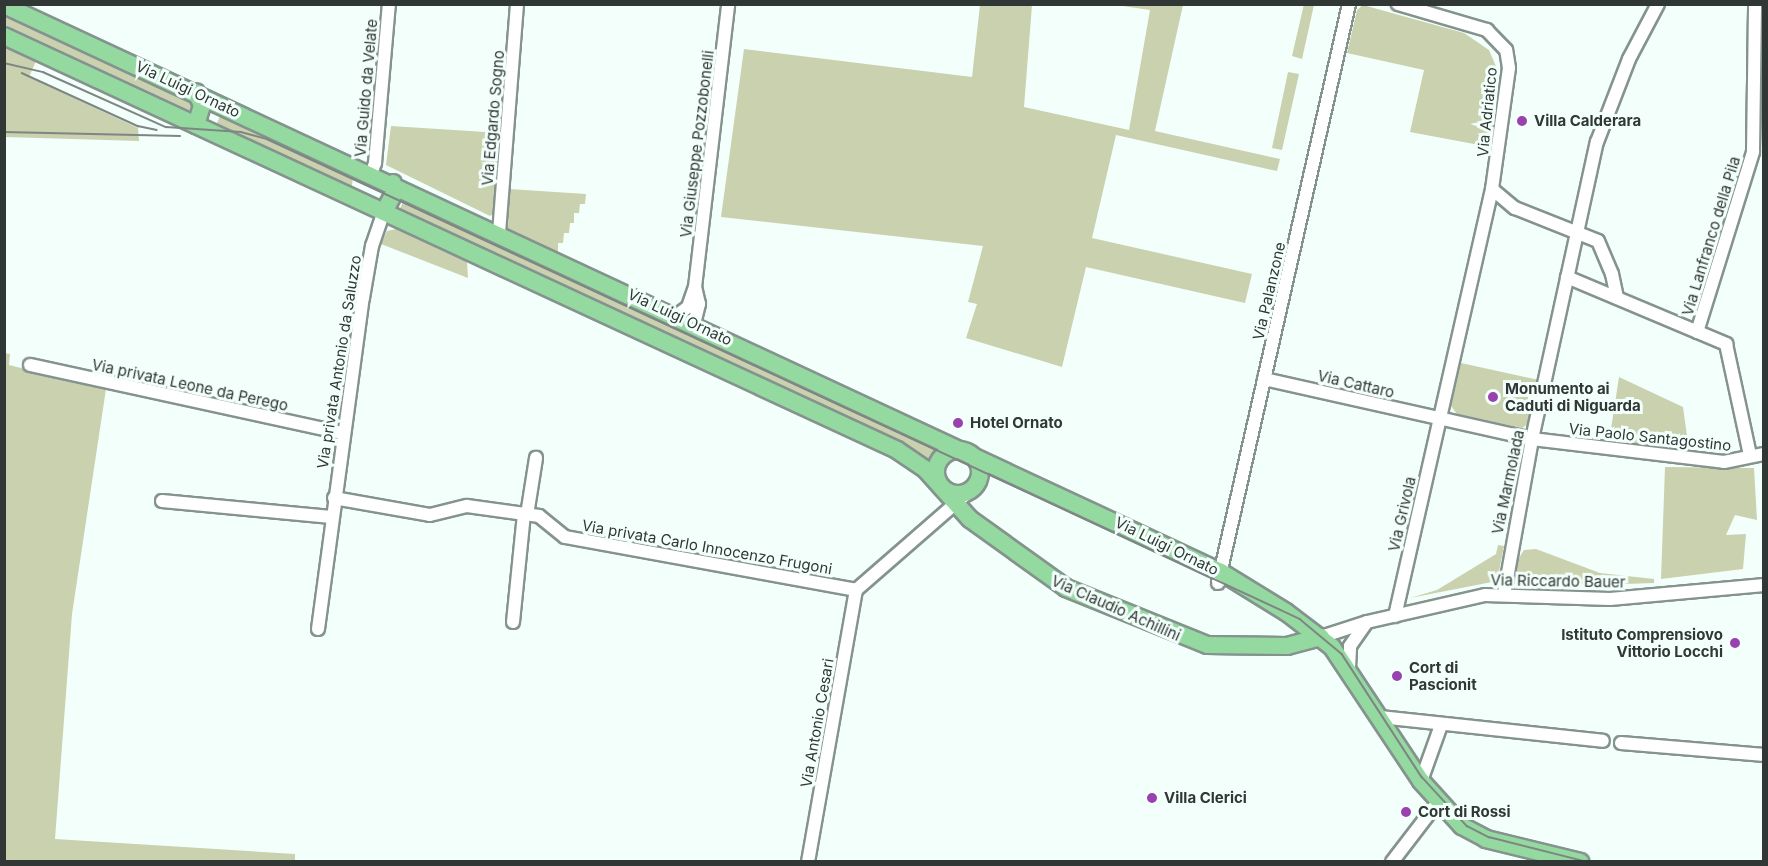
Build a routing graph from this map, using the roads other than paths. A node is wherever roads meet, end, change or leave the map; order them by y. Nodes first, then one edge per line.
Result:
1 (389, 4) edge
2 (517, 4) edge
3 (728, 4) edge
4 (1348, 4) edge
5 (1398, 4) edge
6 (1658, 4) edge
7 (1755, 4) edge
8 (4, 5) edge
9 (4, 36) edge
10 (196, 92) junction
11 (1759, 93) edge
12 (196, 125) junction
13 (371, 174) junction
14 (393, 183) junction
15 (1492, 189) junction
16 (369, 205) junction
17 (384, 212) junction
18 (499, 233) junction
19 (1576, 235) junction
20 (1567, 278) junction
21 (695, 287) junction
22 (1617, 297) junction
23 (676, 316) junction
24 (694, 324) junction
25 (1697, 332) junction
26 (30, 365) dead end
27 (1264, 379) junction
28 (1440, 419) junction
29 (343, 434) junction
30 (1532, 440) junction
31 (968, 452) junction
32 (1764, 454) edge
33 (1750, 455) junction
34 (536, 458) dead end
35 (943, 487) junction
36 (971, 490) junction
37 (334, 498) junction
38 (162, 501) dead end
39 (956, 504) junction
40 (525, 514) junction
41 (331, 517) junction
42 (1219, 578) junction
43 (1764, 585) edge
44 (856, 590) junction
45 (1504, 595) junction
46 (1395, 616) junction
47 (513, 622) dead end
48 (1367, 622) junction
49 (318, 629) dead end
50 (1321, 637) junction
51 (1348, 668) junction
52 (1380, 717) junction
53 (1441, 725) junction
54 (1603, 741) dead end
55 (1621, 742) dead end
56 (1764, 755) edge
57 (1421, 781) junction
58 (1438, 802) junction
59 (1540, 856) edge
60 (808, 861) edge
61 (1392, 861) edge
62 (1580, 861) edge

1 - 13 street, Via Guido da Velate
2 - 18 street, Via Edgardo Sogno
3 - 21 street, Via Giuseppe Pozzobonelli
4 - 27 street, Via Palanzone
5 - 15 street, Via Adriatico
6 - 19 street, Via Marmolada
7 - 11 street, Via Lanfranco della Pila
8 - 10 main road, Via Luigi Ornato
9 - 12 main road, Via Luigi Ornato
10 - 12 main road
10 - 13 main road, Via Luigi Ornato
11 - 25 street, Via Lanfranco della Pila
12 - 16 main road, Via Luigi Ornato
13 - 14 main road, Via Luigi Ornato
13 - 16 main road
14 - 17 main road
14 - 18 main road, Via Luigi Ornato
15 - 19 street
15 - 28 street, Via Grivola
16 - 17 main road, Via Luigi Ornato
17 - 29 street, Via privata Antonio da Saluzzo
17 - 35 main road, Via Luigi Ornato
18 - 23 main road, Via Luigi Ornato
19 - 20 street, Via Marmolada
19 - 22 street
20 - 22 street
20 - 30 street, Via Marmolada
21 - 23 street, Via Giuseppe Pozzobonelli
21 - 24 street, Via Giuseppe Pozzobonelli
22 - 25 street
23 - 24 main road, Via Luigi Ornato
24 - 31 main road, Via Luigi Ornato
25 - 33 street
26 - 29 street, Via privata Leone da Perego
27 - 28 street, Via Cattaro
27 - 42 street, Via Palanzone
28 - 30 street, Via Cattaro
28 - 46 street, Via Grivola
29 - 37 street, Via privata Antonio da Saluzzo
30 - 33 street, Via Paolo Santagostino
30 - 45 street, Via Marmolada
31 - 35 main road
31 - 36 main road
31 - 42 main road, Via Luigi Ornato
32 - 33 street, Via Paolo Santagostino
34 - 40 street
35 - 36 main road
35 - 39 main road, Via Claudio Achillini
36 - 39 street
37 - 40 street, Via privata Carlo Innocenzo Frugoni
37 - 41 street, Via privata Antonio da Saluzzo
38 - 41 street
39 - 44 street
39 - 50 main road, Via Claudio Achillini
40 - 44 street, Via privata Carlo Innocenzo Frugoni
40 - 47 street
41 - 49 street, Via privata Antonio da Saluzzo
42 - 50 main road, Via Luigi Ornato
43 - 45 street, Via Riccardo Bauer
44 - 60 street, Via Antonio Cesari
45 - 46 street, Via Riccardo Bauer
46 - 48 street, Via Riccardo Bauer
48 - 50 street, Via Riccardo Bauer
48 - 51 street
50 - 51 main road, Via Luigi Ornato
51 - 52 main road, Via Luigi Ornato
52 - 53 street
52 - 57 main road, Via Luigi Ornato
53 - 54 street
53 - 57 street
55 - 56 street
57 - 58 main road, Via Luigi Ornato
58 - 59 main road, Via Luigi Ornato
58 - 61 street
59 - 62 main road, Via Luigi Ornato

